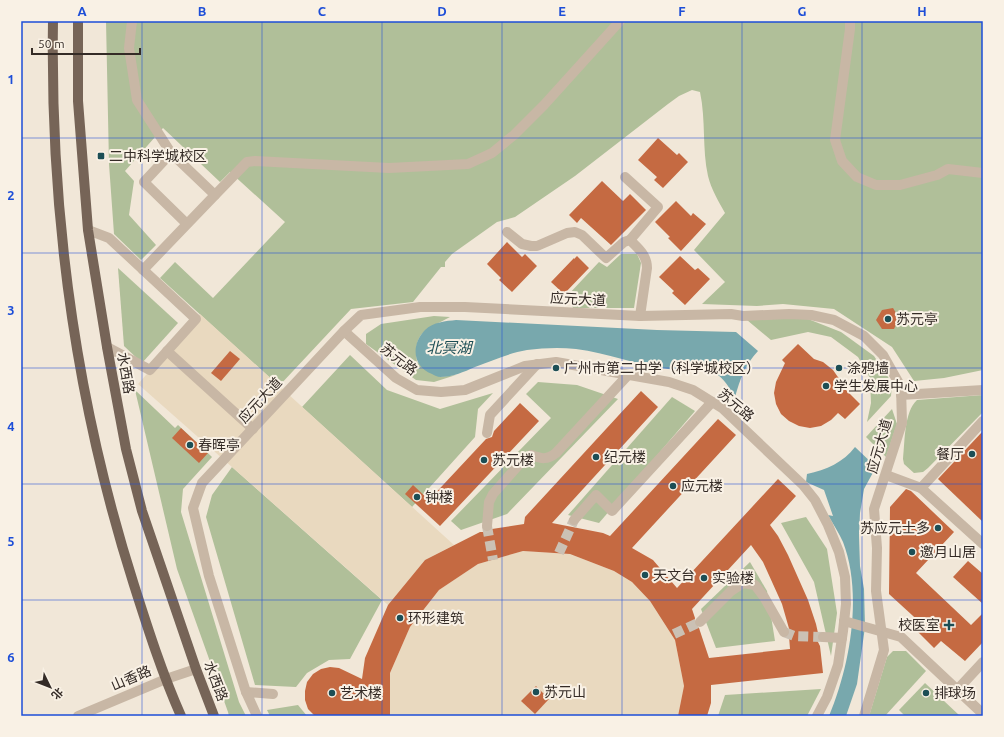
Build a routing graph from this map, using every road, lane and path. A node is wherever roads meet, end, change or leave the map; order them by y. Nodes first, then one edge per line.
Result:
1 (53, 21) edge
2 (78, 21) edge
3 (132, 21) edge
4 (620, 21) edge
5 (850, 21) edge
6 (171, 153) junction
7 (983, 173) edge
8 (625, 177) dead end
9 (215, 195) junction
10 (187, 224) junction
11 (88, 230) junction
12 (507, 232) dead end
13 (630, 240) junction
14 (143, 270) junction
15 (640, 316) junction
16 (344, 331) junction
17 (107, 346) junction
18 (167, 351) junction
19 (536, 364) junction
20 (628, 375) junction
21 (983, 390) edge
22 (901, 395) junction
23 (712, 402) junction
24 (983, 421) edge
25 (253, 429) junction
26 (487, 432) dead end
27 (886, 475) junction
28 (920, 488) junction
29 (574, 520) tunnel mouth
30 (487, 526) tunnel mouth
31 (983, 544) edge
32 (844, 621) junction
33 (700, 622) tunnel mouth
34 (784, 632) dead end
35 (881, 632) junction
36 (823, 638) tunnel mouth
37 (842, 638) junction
38 (983, 662) edge
39 (196, 669) junction
40 (166, 679) junction
41 (957, 690) junction
42 (246, 692) junction
43 (273, 694) dead end
44 (983, 714) edge
45 (78, 716) edge
46 (181, 716) edge
47 (214, 716) edge
48 (257, 716) edge
49 (817, 716) edge
50 (864, 716) edge

1 - 40 main road
2 - 11 main road, 水西路
3 - 6 street
4 - 9 street
5 - 7 street
6 - 9 street
6 - 10 street
8 - 13 street
9 - 10 street
10 - 14 street
11 - 14 street
11 - 17 main road, 水西路
12 - 13 street
13 - 15 street
14 - 18 street
15 - 16 street, 应元大道
15 - 22 street, 应元大道
16 - 19 street, 苏元路
16 - 25 street, 应元大道
17 - 18 street
17 - 39 main road, 水西路
18 - 25 street
19 - 20 street, 苏元路
19 - 26 street
20 - 23 street, 苏元路
20 - 30 street
21 - 22 street
22 - 27 street, 应元大道
23 - 29 street
23 - 32 street, 苏元路
24 - 28 street
25 - 42 street, 应元大道
27 - 28 street
27 - 35 street, 应元大道
28 - 31 street
32 - 35 street
32 - 37 street, 苏元路
33 - 34 street
35 - 41 street
35 - 50 street, 应元大道
36 - 37 street
37 - 49 street, 苏元路
38 - 41 street
39 - 40 street, 山香路
39 - 47 main road, 水西路
40 - 45 street, 山香路
40 - 46 main road
41 - 44 street
42 - 43 street
42 - 48 street, 应元大道

